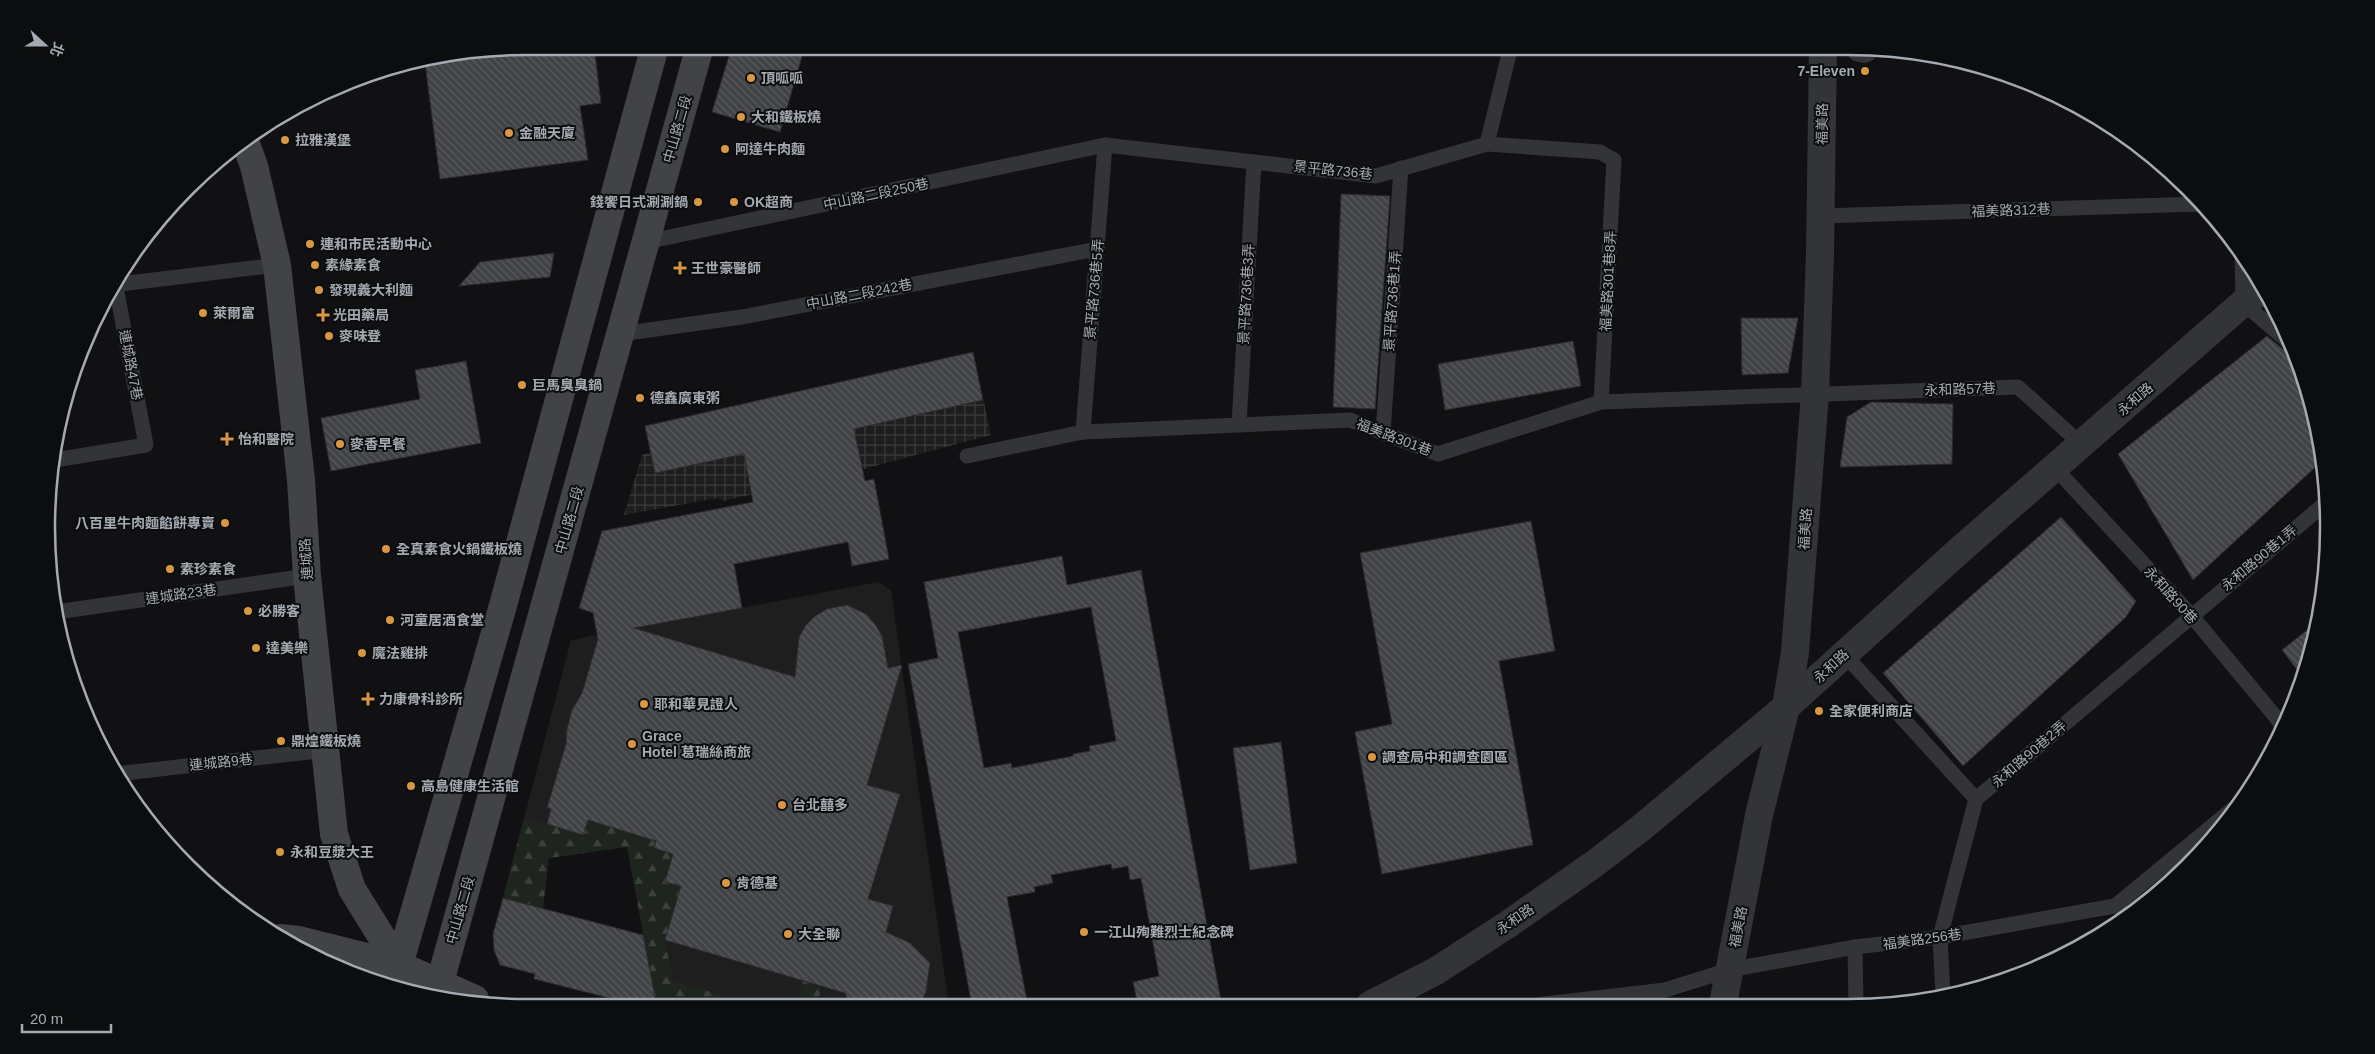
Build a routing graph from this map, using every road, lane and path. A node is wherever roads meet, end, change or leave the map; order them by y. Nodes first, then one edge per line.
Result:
1 (652, 55) edge
2 (698, 55) edge
3 (1509, 55) edge
4 (1823, 55) edge
5 (1487, 144) junction
6 (1105, 145) junction
7 (248, 148) edge
8 (1614, 160) joint
9 (1254, 162) junction
10 (1401, 168) junction
11 (2192, 204) edge
12 (1820, 216) junction
13 (646, 242) junction
14 (1098, 249) junction
15 (277, 265) junction
16 (2248, 277) edge
17 (123, 283) edge
18 (116, 295) edge
19 (2253, 296) edge
20 (2273, 321) edge
21 (620, 334) junction
22 (1815, 394) junction
23 (1601, 402) junction
24 (1238, 425) junction
25 (1083, 432) junction
26 (1383, 433) junction
27 (2082, 445) junction
28 (967, 456) dead end
29 (60, 459) edge
30 (2055, 468) junction
31 (2319, 508) edge
32 (307, 576) junction
33 (63, 611) edge
34 (2191, 615) junction
35 (1844, 654) junction
36 (1786, 707) junction
37 (2278, 720) edge
38 (327, 750) junction
39 (125, 773) edge
40 (1976, 799) junction
41 (2208, 832) edge
42 (2120, 911) edge
43 (1940, 938) junction
44 (299, 940) edge
45 (1855, 947) junction
46 (1730, 970) junction
47 (397, 976) edge
48 (438, 988) edge
49 (1943, 989) edge
50 (457, 994) edge
51 (1382, 999) edge
52 (1588, 999) edge
53 (1724, 999) edge
54 (1856, 999) edge

1 - 47 street
2 - 13 street, 中山路二段
3 - 5 lane
4 - 12 street, 福美路
5 - 8 lane, 景平路736巷
5 - 10 lane, 景平路736巷
6 - 9 lane, 景平路736巷
6 - 13 lane, 中山路二段250巷
6 - 14 lane, 景平路736巷5弄
7 - 15 street, 連城路
8 - 23 lane, 福美路301巷8弄
9 - 10 lane, 景平路736巷
9 - 24 lane, 景平路736巷3弄
10 - 26 lane, 景平路736巷1弄
11 - 12 lane, 福美路312巷
12 - 22 street, 福美路
13 - 21 street, 中山路二段
14 - 21 lane, 中山路二段242巷
14 - 25 lane, 景平路736巷5弄
15 - 17 lane, 連城路47巷
15 - 32 street, 連城路
16 - 19 lane
18 - 29 lane, 連城路47巷
19 - 20 lane
19 - 27 street, 永和路
21 - 48 street, 中山路二段
22 - 23 lane, 福美路301巷
22 - 27 lane, 永和路57巷
22 - 36 street, 福美路
23 - 26 lane, 福美路301巷
24 - 25 lane, 福美路301巷
24 - 26 lane, 福美路301巷
25 - 28 lane, 福美路301巷
27 - 30 street, 永和路
30 - 34 lane, 永和路90巷
30 - 35 street, 永和路
31 - 34 lane, 永和路90巷1弄
32 - 33 lane, 連城路23巷
32 - 38 street, 連城路
34 - 37 lane, 永和路90巷
34 - 40 lane, 永和路90巷2弄
35 - 36 street, 永和路
35 - 40 lane
36 - 46 street, 福美路
36 - 51 street, 永和路
38 - 39 lane, 連城路9巷
38 - 47 street, 連城路
40 - 43 lane
41 - 42 lane
42 - 43 lane, 福美路256巷
43 - 45 lane, 福美路256巷
43 - 49 lane
44 - 47 street
45 - 46 lane, 福美路256巷
45 - 54 lane
46 - 52 lane, 福美路256巷
46 - 53 street, 福美路
47 - 48 street
48 - 50 street

